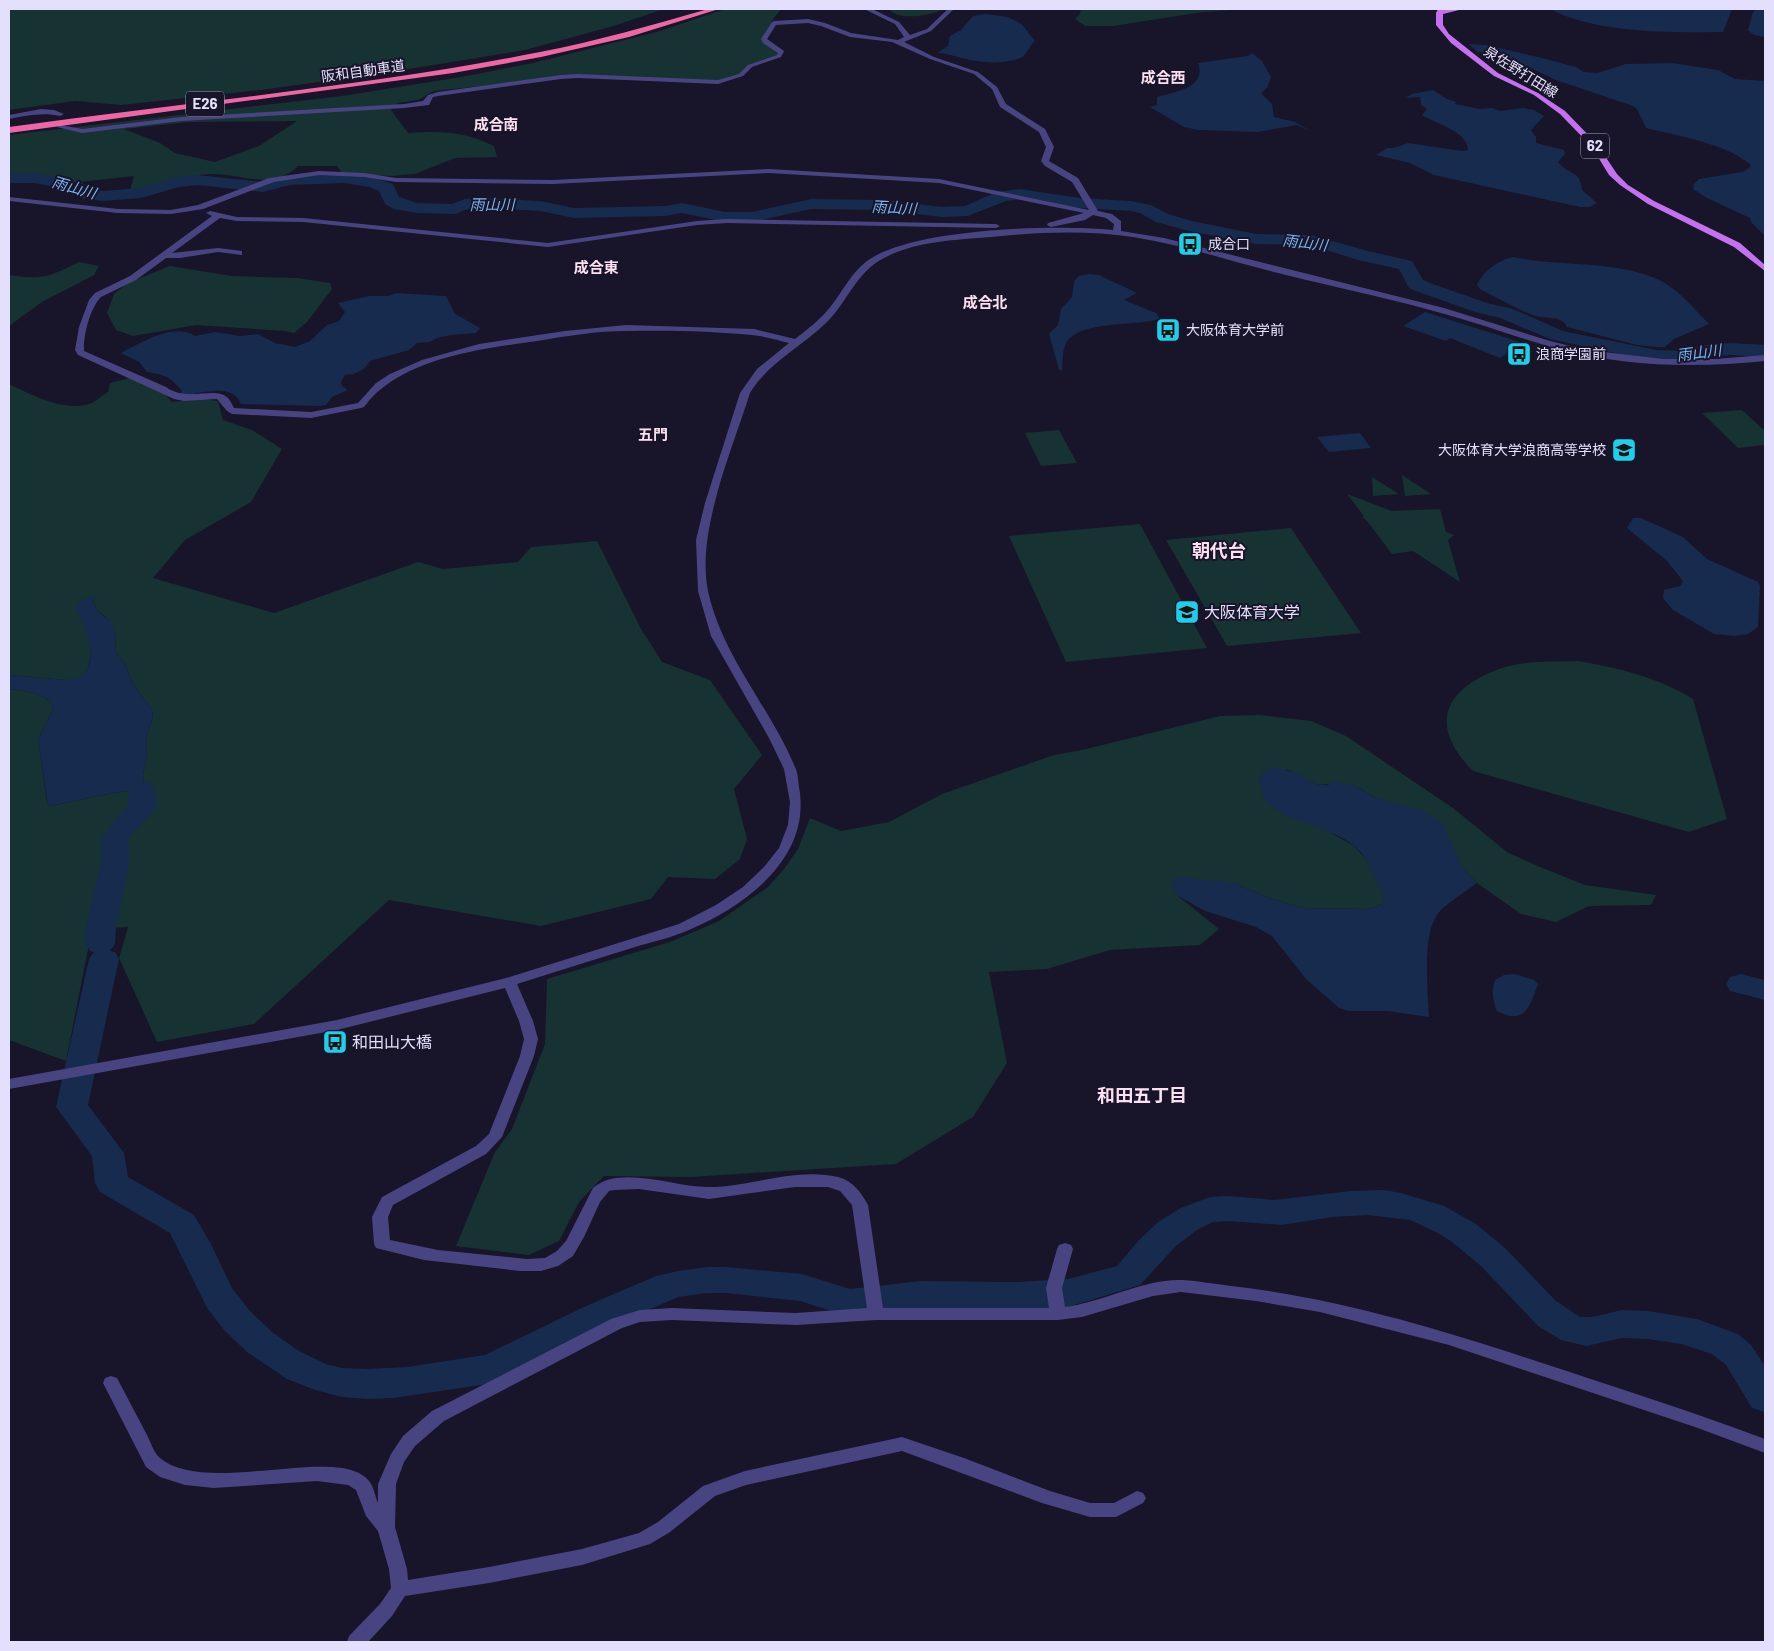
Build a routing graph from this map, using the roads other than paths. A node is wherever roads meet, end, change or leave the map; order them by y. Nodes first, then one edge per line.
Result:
1 (696, 9) edge
2 (715, 9) edge
3 (867, 9) edge
4 (951, 9) edge
5 (1460, 9) edge
6 (1440, 11) edge
7 (909, 39) junction
8 (899, 42) junction
9 (471, 66) junction
10 (400, 77) junction
11 (60, 114) dead end
12 (9, 117) edge
13 (9, 124) edge
14 (61, 127) dead end
15 (9, 130) edge
16 (9, 199) edge
17 (189, 210) junction
18 (1094, 211) junction
19 (218, 215) junction
20 (1116, 232) junction
21 (240, 253) dead end
22 (162, 255) junction
23 (1765, 269) edge
24 (796, 342) junction
25 (1765, 358) edge
26 (1751, 360) junction
27 (1765, 363) edge
28 (509, 982) junction
29 (9, 1084) edge
30 (1065, 1250) dead end
31 (1055, 1301) junction
32 (875, 1311) junction
33 (111, 1383) dead end
34 (1765, 1446) edge
35 (1136, 1498) dead end
36 (386, 1527) junction
37 (400, 1588) junction
38 (356, 1642) edge

1 - 9 highway, 阪和自動車道 / E26
2 - 9 highway, 阪和自動車道 / E26
3 - 7 street
4 - 7 street
5 - 6 main road, 泉佐野打田線 / 62
6 - 23 main road, 泉佐野打田線 / 62
7 - 8 street
8 - 14 street
8 - 18 street
9 - 10 highway, 阪和自動車道 / E26
10 - 13 highway, 阪和自動車道 / E26
10 - 15 highway, 阪和自動車道 / E26
11 - 12 street
16 - 17 street
17 - 18 street
17 - 19 street
18 - 19 street
18 - 20 street
19 - 22 street
20 - 24 street
20 - 26 street
21 - 22 street
22 - 24 street
24 - 28 street
25 - 26 street
26 - 27 street
28 - 29 street
28 - 32 street
30 - 31 street
31 - 32 street
31 - 34 street
32 - 36 street
33 - 36 street
35 - 37 street
36 - 37 street
37 - 38 street

